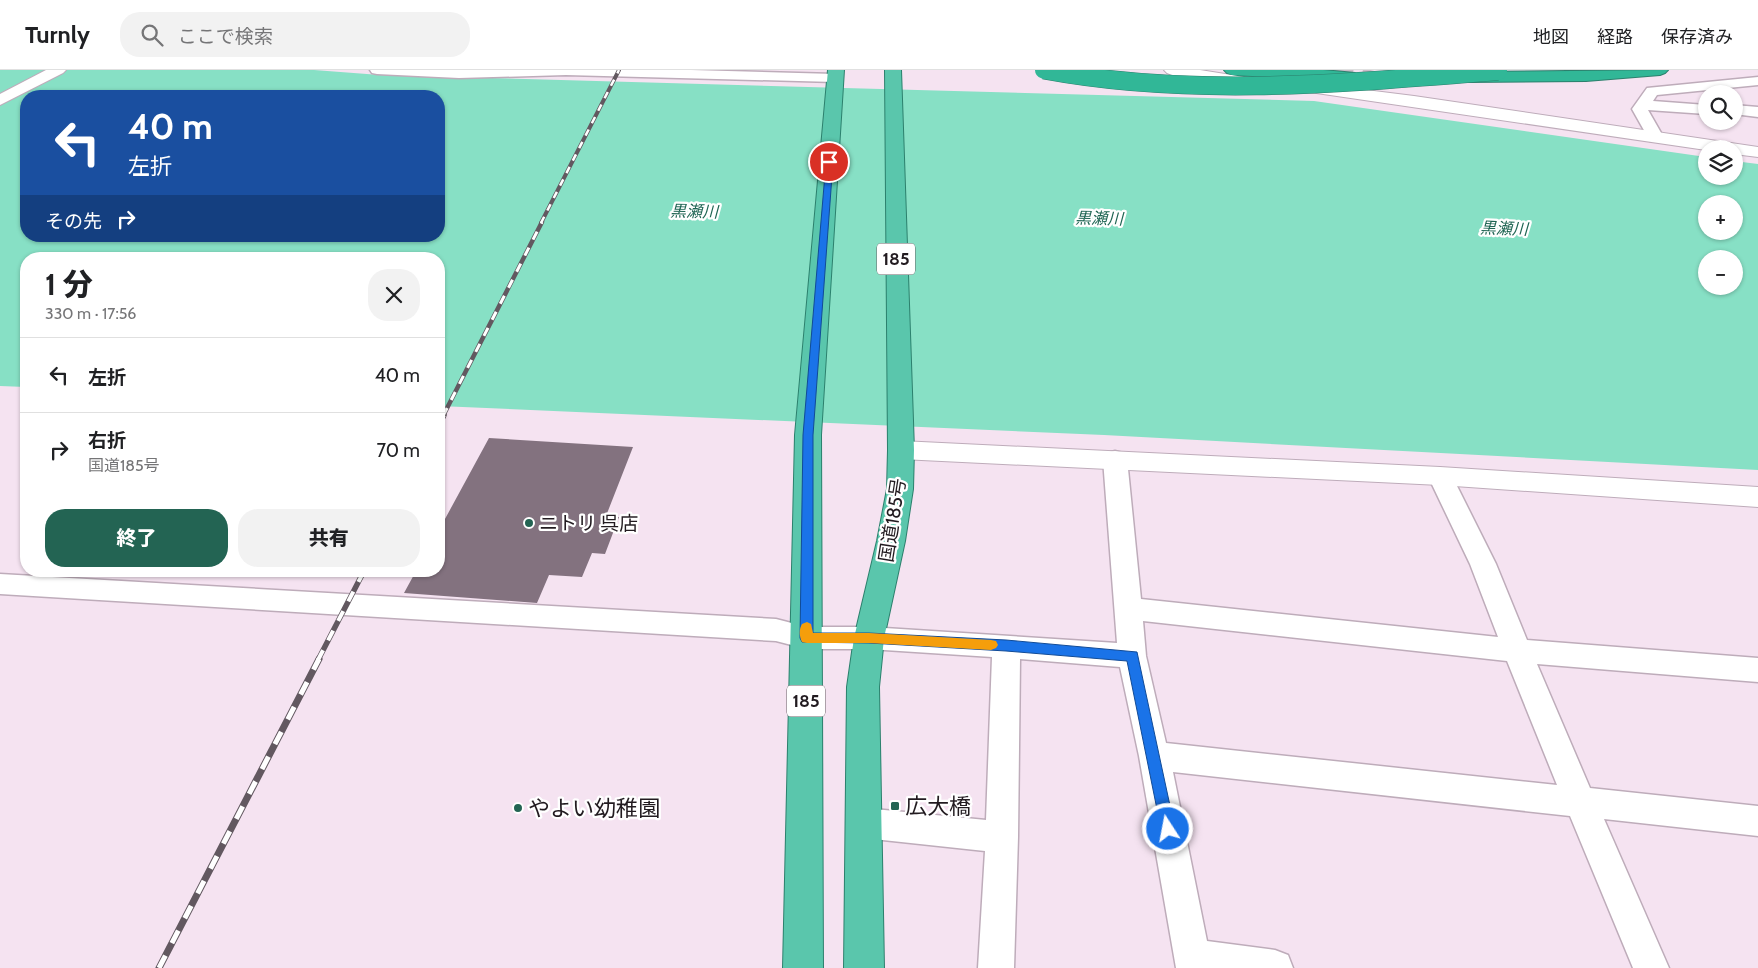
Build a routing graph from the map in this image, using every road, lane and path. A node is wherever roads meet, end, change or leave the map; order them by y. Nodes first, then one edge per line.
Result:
1 (58, 70) edge
2 (377, 70) edge
3 (564, 70) edge
4 (1044, 70) edge
5 (1086, 70) edge
6 (1172, 70) edge
7 (1232, 70) edge
8 (1418, 70) edge
9 (1504, 70) edge
10 (1660, 70) edge
11 (892, 74) edge
12 (836, 77) edge
13 (1758, 81) edge
14 (1388, 84) tunnel mouth
15 (0, 100) edge
16 (1643, 105) junction
17 (1698, 108) edge
18 (1743, 111) edge
19 (1758, 112) edge
20 (1562, 125) junction
21 (1656, 138) junction
22 (1758, 152) edge
23 (901, 445) junction
24 (1116, 459) junction
25 (1440, 476) junction
26 (1758, 497) edge
27 (0, 584) edge
28 (1126, 608) junction
29 (807, 638) junction
30 (869, 638) junction
31 (1006, 646) junction
32 (1518, 651) junction
33 (1132, 656) junction
34 (1758, 670) edge
35 (1154, 756) junction
36 (1580, 803) junction
37 (1758, 821) edge
38 (864, 824) junction
39 (1002, 837) junction
40 (1193, 962) edge
41 (803, 968) edge
42 (864, 968) edge
43 (996, 968) edge
44 (1276, 968) edge
45 (1650, 968) edge

1 - 15 street
2 - 3 street
3 - 12 street
4 - 9 highway, bridge
5 - 8 highway
6 - 20 street
7 - 10 highway
11 - 23 highway, 国道185号 / 185
12 - 29 highway, 185
13 - 16 street
14 - 20 street
16 - 17 street
16 - 21 street
18 - 19 street
20 - 21 street
21 - 22 street
23 - 24 street
23 - 30 highway, 国道185号 / 185
24 - 25 street
24 - 28 street
25 - 26 street
25 - 32 street
27 - 29 street
28 - 32 street
28 - 33 street
29 - 30 street
29 - 41 highway, 185
30 - 31 street
30 - 38 highway, 国道185号 / 185
31 - 33 street
31 - 39 street
32 - 34 street
32 - 36 street
33 - 35 street
35 - 36 street
35 - 40 street
36 - 37 street
36 - 45 street
38 - 39 street
38 - 42 highway, 国道185号 / 185
39 - 43 street
40 - 44 street

